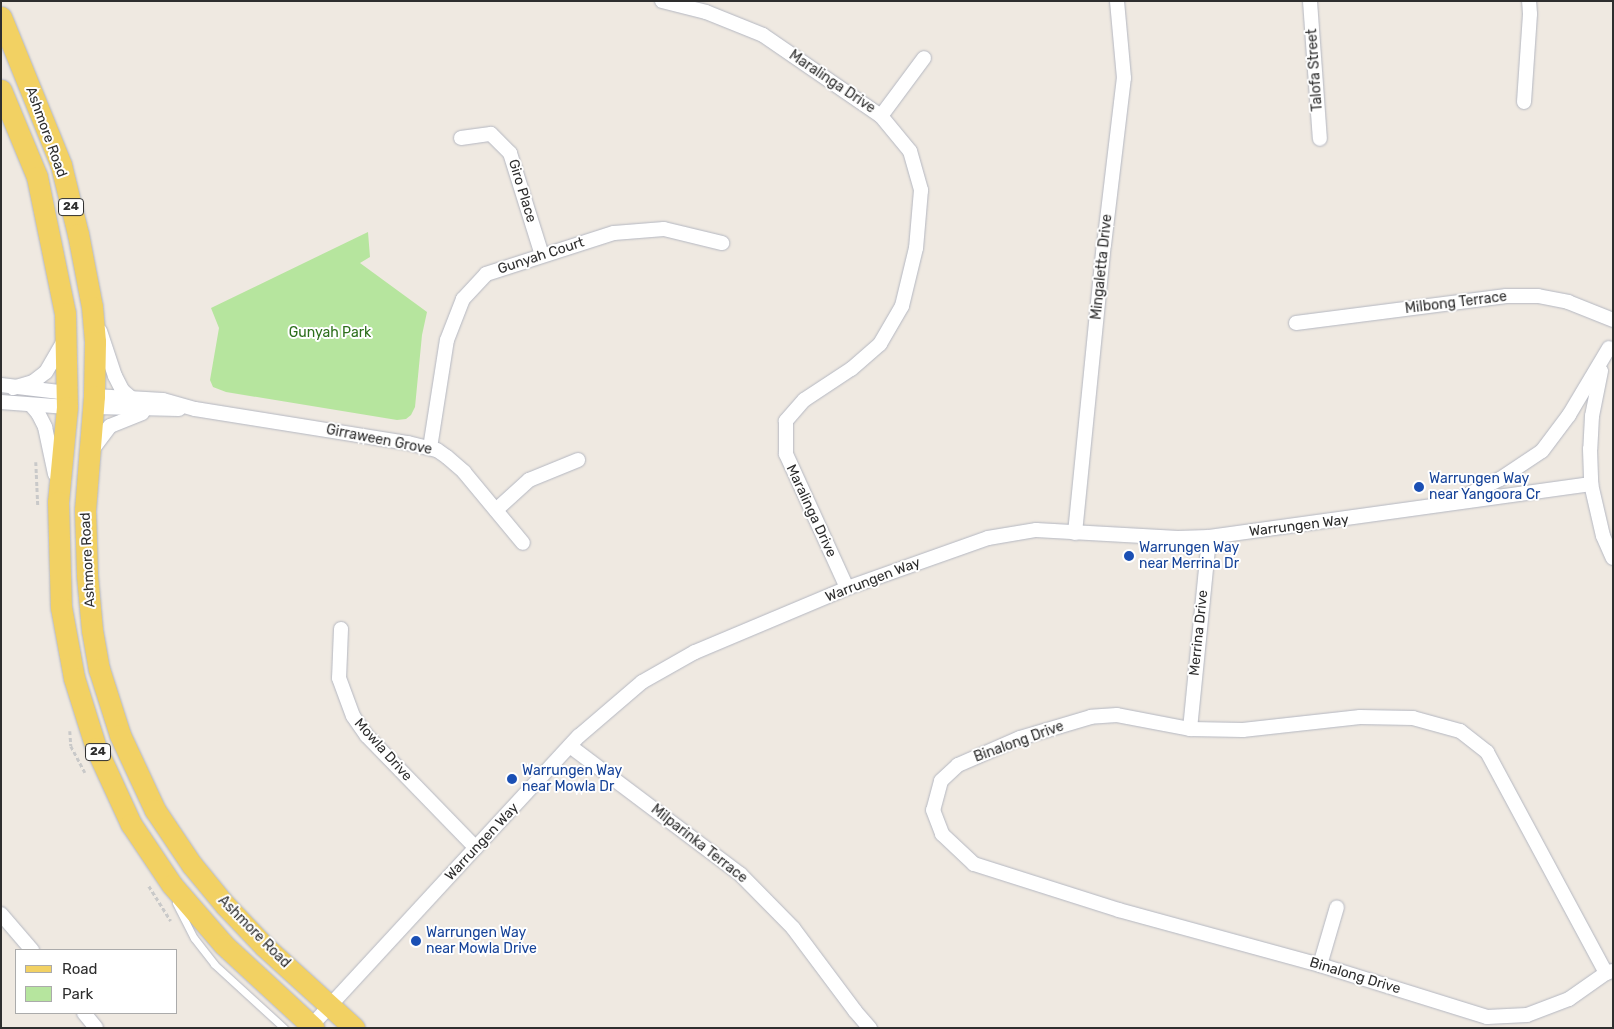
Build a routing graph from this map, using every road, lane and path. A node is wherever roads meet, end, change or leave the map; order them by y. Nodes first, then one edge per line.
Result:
1 (662, 1) edge
2 (1116, 1) edge
3 (1310, 1) edge
4 (1529, 1) edge
5 (1, 17) edge
6 (924, 58) dead end
7 (1, 90) edge
8 (1524, 102) dead end
9 (881, 116) junction
10 (461, 138) dead end
11 (1320, 139) dead end
12 (722, 243) dead end
13 (542, 255) junction
14 (92, 307) junction
15 (1613, 320) edge
16 (1296, 323) dead end
17 (66, 334) junction
18 (1611, 344) edge
19 (7, 387) edge
20 (130, 397) junction
21 (67, 400) junction
22 (94, 401) junction
23 (1, 402) edge
24 (31, 405) junction
25 (195, 409) junction
26 (166, 410) junction
27 (430, 448) junction
28 (90, 453) junction
29 (578, 460) dead end
30 (1591, 484) junction
31 (59, 496) junction
32 (1447, 505) junction
33 (496, 510) junction
34 (1076, 532) junction
35 (1208, 537) junction
36 (524, 543) dead end
37 (1613, 558) edge
38 (847, 588) junction
39 (342, 629) dead end
40 (1190, 729) junction
41 (570, 746) junction
42 (476, 848) junction
43 (156, 862) junction
44 (1337, 907) dead end
45 (1, 914) edge
46 (31, 949) edge
47 (1320, 965) junction
48 (1610, 972) edge
49 (331, 1006) junction
50 (85, 1014) edge
51 (313, 1027) edge
52 (96, 1028) edge
53 (284, 1028) edge
54 (354, 1028) edge
55 (870, 1028) edge

1 - 9 street, Maralinga Drive
2 - 34 street, Mingaletta Drive
3 - 11 street, Talofa Street
4 - 8 street
5 - 14 main road, Ashmore Road / 24
6 - 9 street
7 - 17 main road, Ashmore Road / 24
9 - 38 street, Maralinga Drive
10 - 13 street, Giro Place
12 - 13 street, Gunyah Court
13 - 27 street, Gunyah Court
14 - 20 street
14 - 22 main road, Ashmore Road / 24
15 - 16 street, Milbong Terrace
17 - 19 street
17 - 21 main road, Ashmore Road / 24
18 - 30 street
18 - 32 street
19 - 21 street
20 - 22 street, Girraween Grove
20 - 25 street, Girraween Grove
21 - 22 main road
21 - 24 street
21 - 31 main road, Ashmore Road / 24
22 - 26 street, Girraween Grove
22 - 28 main road, Ashmore Road / 24
23 - 24 street
24 - 31 street
25 - 26 street, Girraween Grove
25 - 27 street, Girraween Grove
26 - 28 street
27 - 33 street, Girraween Grove
28 - 49 main road, Ashmore Road / 24
29 - 33 street
30 - 32 street, Warrungen Way
30 - 37 street
31 - 43 main road, Ashmore Road / 24
32 - 35 street, Warrungen Way
33 - 36 street, Girraween Grove
34 - 35 street, Warrungen Way
34 - 38 street, Warrungen Way
35 - 40 street, Merrina Drive
38 - 41 street, Warrungen Way
39 - 42 street, Mowla Drive
40 - 47 street, Binalong Drive
40 - 48 street, Binalong Drive
41 - 42 street, Warrungen Way
41 - 55 street, Milparinka Terrace
42 - 49 street, Warrungen Way
43 - 51 main road, Ashmore Road / 24
43 - 53 lane
44 - 47 street
45 - 46 street
47 - 48 street, Binalong Drive
49 - 51 street, Warrungen Way
49 - 54 main road, Ashmore Road / 24
50 - 52 street

